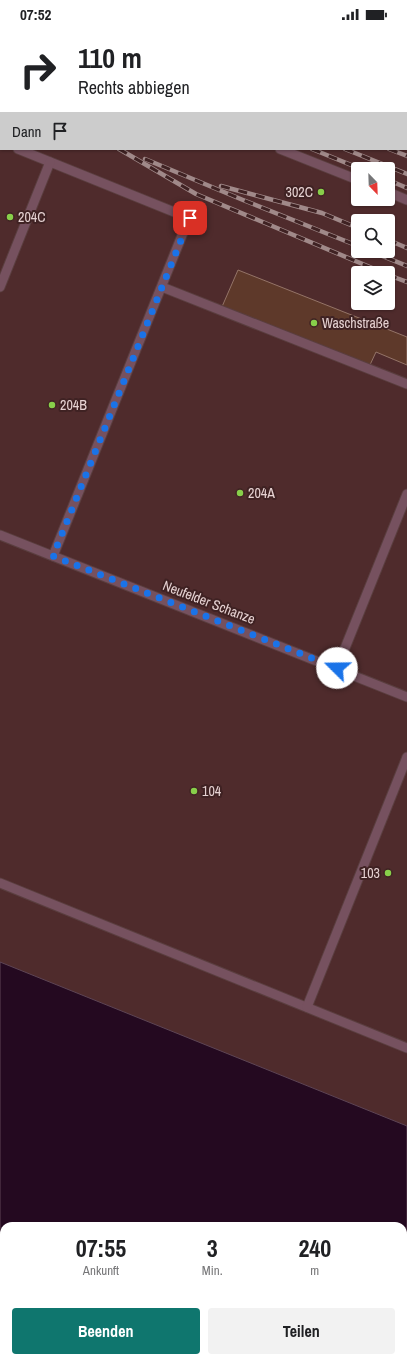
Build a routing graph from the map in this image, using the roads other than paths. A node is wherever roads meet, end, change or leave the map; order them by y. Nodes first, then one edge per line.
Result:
1 (20, 150) edge
2 (283, 150) edge
3 (50, 162) junction
4 (351, 177) edge
5 (395, 195) edge
6 (407, 200) edge
7 (0, 287) edge
8 (162, 287) junction
9 (407, 384) edge
10 (407, 494) edge
11 (0, 535) edge
12 (53, 556) junction
13 (337, 668) junction
14 (407, 697) edge
15 (407, 757) edge
16 (0, 884) edge
17 (307, 1008) junction
18 (407, 1048) edge

1 - 3 lane
2 - 4 lane
3 - 7 lane
3 - 8 lane
5 - 6 lane
8 - 9 lane
8 - 12 lane
10 - 13 lane
11 - 12 lane, Neufelder Schanze
12 - 13 lane, Neufelder Schanze
13 - 14 lane, Neufelder Schanze
15 - 17 lane
16 - 17 lane
17 - 18 lane

